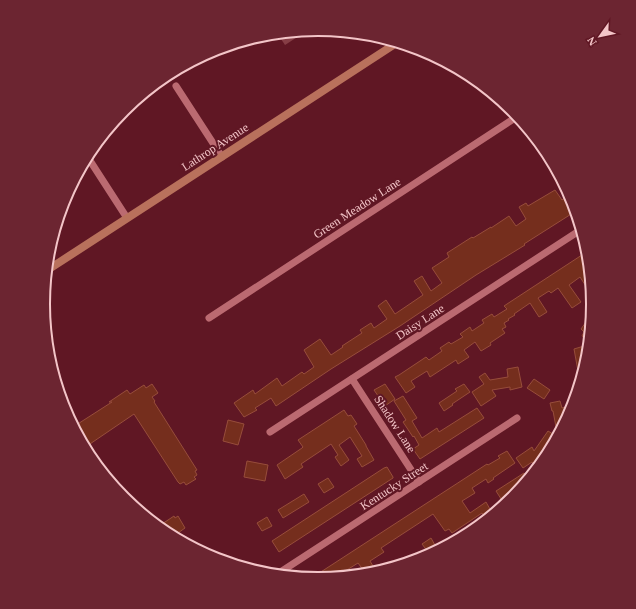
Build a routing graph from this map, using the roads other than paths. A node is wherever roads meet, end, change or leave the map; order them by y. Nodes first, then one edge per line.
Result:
1 (391, 46) edge
2 (176, 86) dead end
3 (513, 120) edge
4 (222, 157) junction
5 (91, 162) edge
6 (127, 218) junction
7 (576, 233) edge
8 (52, 267) edge
9 (209, 318) dead end
10 (352, 379) junction
11 (517, 418) dead end
12 (270, 432) dead end
13 (419, 482) junction
14 (288, 571) edge

1 - 4 street, Lathrop Avenue
2 - 4 street
3 - 9 street, Green Meadow Lane
4 - 6 street, Lathrop Avenue
5 - 6 street
6 - 8 street, Lathrop Avenue
7 - 10 street, Daisy Lane
10 - 12 street, Daisy Lane
10 - 13 street, Shadow Lane
11 - 13 street, Kentucky Street
13 - 14 street, Kentucky Street

